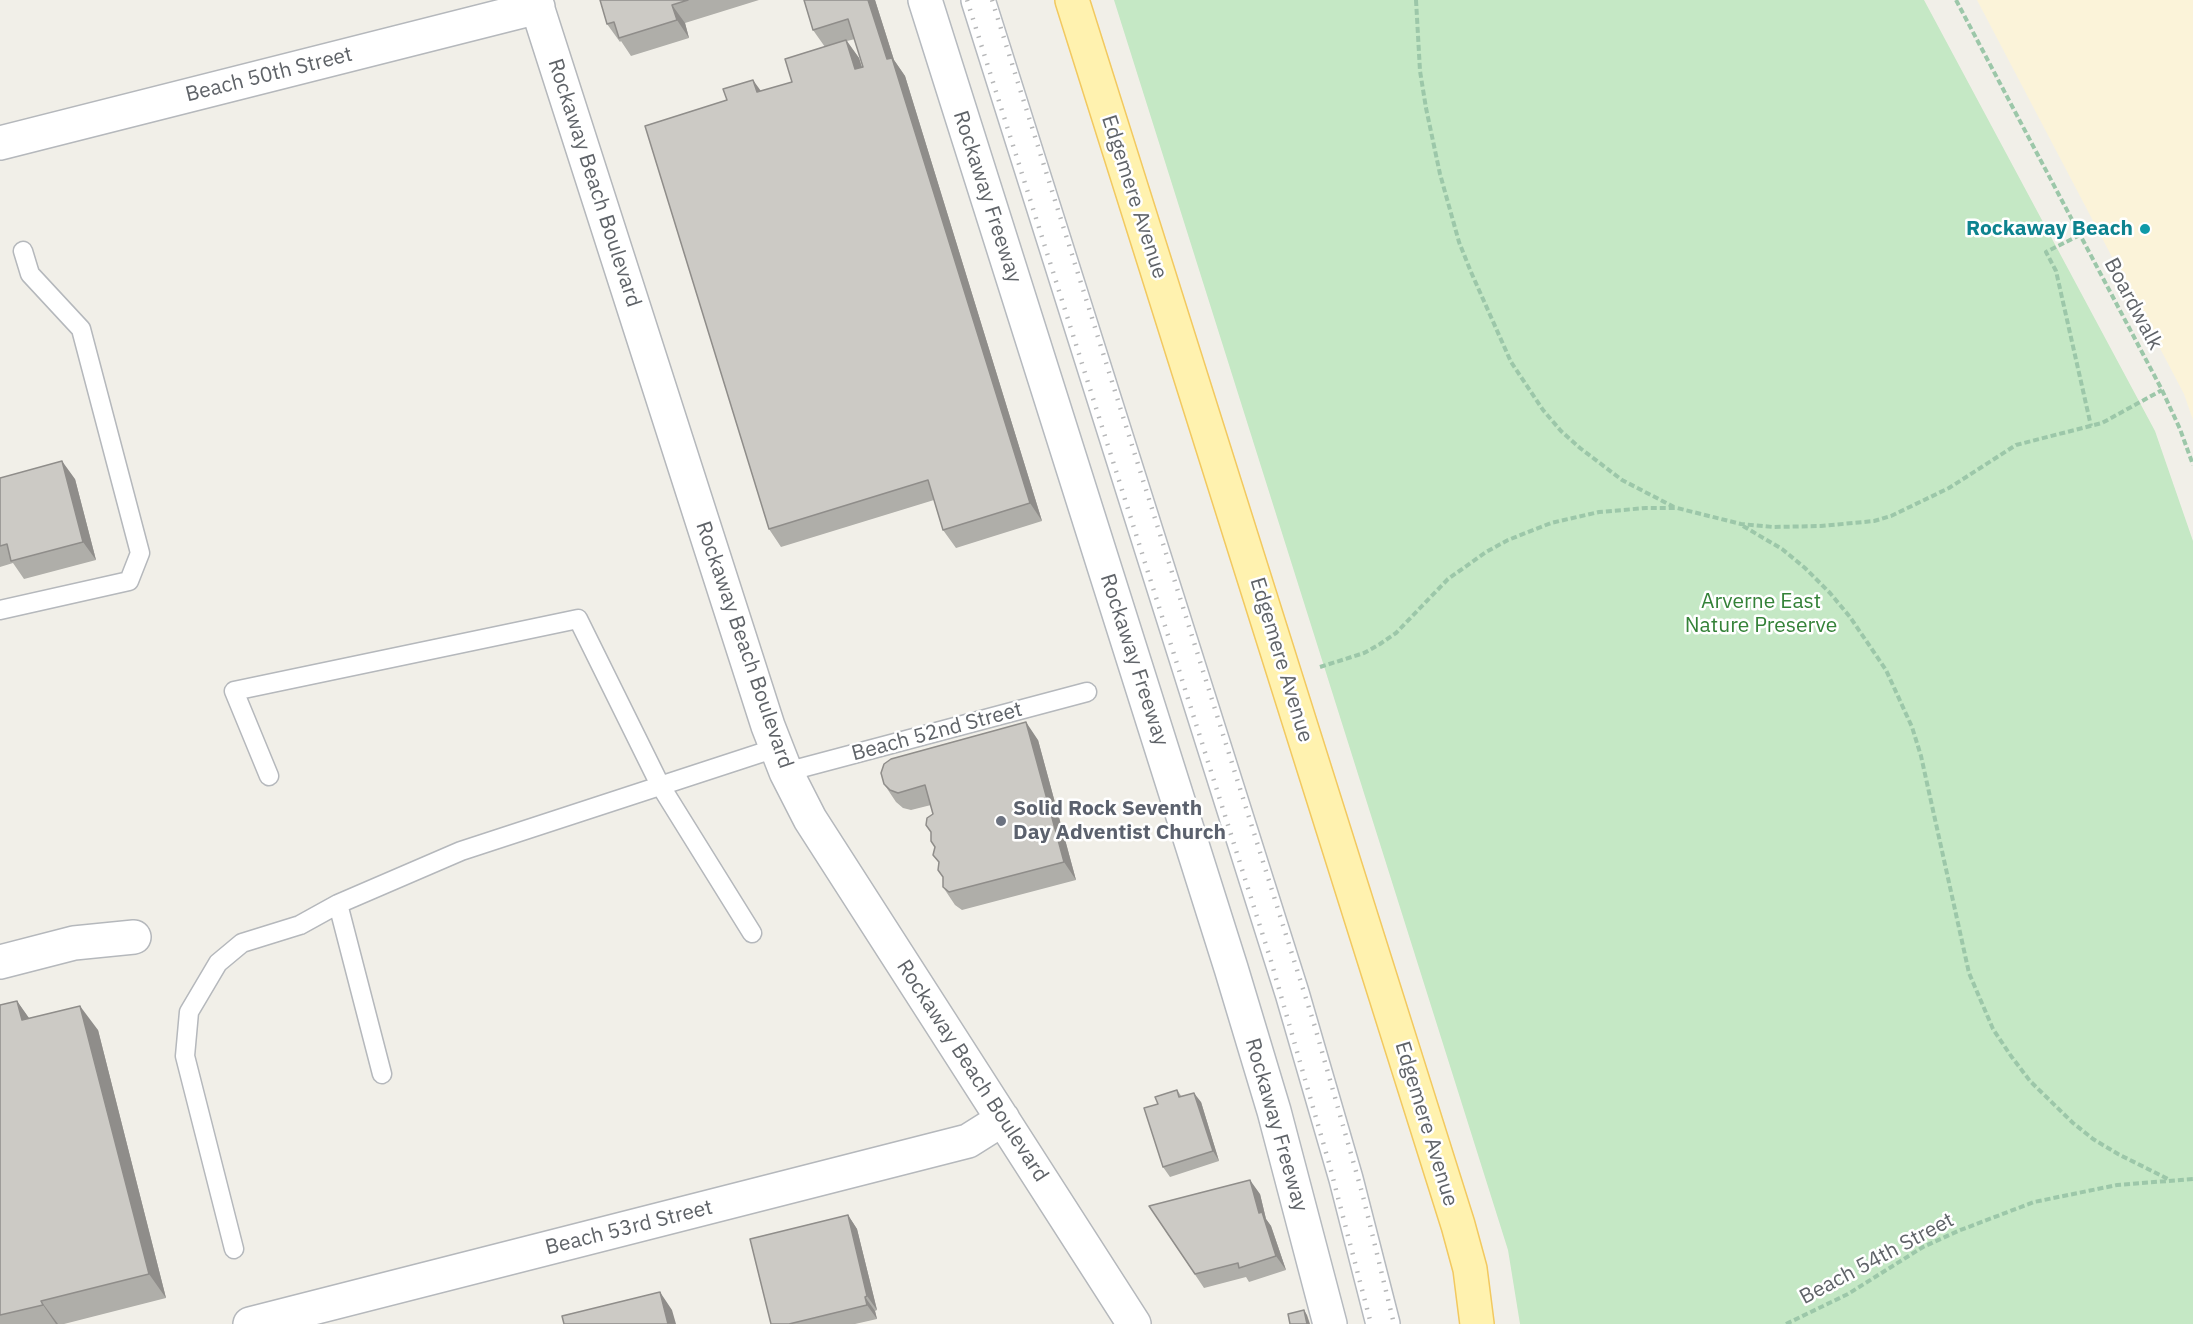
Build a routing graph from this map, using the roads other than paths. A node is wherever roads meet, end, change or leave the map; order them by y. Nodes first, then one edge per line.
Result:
1 (925, 0) edge
2 (978, 0) edge
3 (1072, 0) edge
4 (537, 4) edge
5 (0, 143) edge
6 (23, 251) dead end
7 (0, 610) edge
8 (1087, 692) dead end
9 (781, 760) junction
10 (269, 776) dead end
11 (660, 785) junction
12 (338, 904) junction
13 (752, 933) dead end
14 (134, 937) dead end
15 (0, 962) edge
16 (382, 1074) dead end
17 (1003, 1119) junction
18 (234, 1249) dead end
19 (250, 1324) edge
20 (1134, 1324) edge
21 (1330, 1324) edge
22 (1383, 1324) edge
23 (1476, 1324) edge

1 - 21 street, Rockaway Freeway
2 - 22 street
3 - 23 main road, Edgemere Avenue
4 - 5 street, Beach 50th Street
4 - 9 street, Rockaway Beach Boulevard
6 - 7 lane
8 - 9 lane, Beach 52nd Street
9 - 11 lane, Beach 52nd Street
9 - 17 street, Rockaway Beach Boulevard
10 - 11 lane
11 - 12 lane, Beach 52nd Street
11 - 13 lane
12 - 16 lane
12 - 18 lane, Beach 52nd Street
14 - 15 street
17 - 19 street, Beach 53rd Street
17 - 20 street, Rockaway Beach Boulevard

